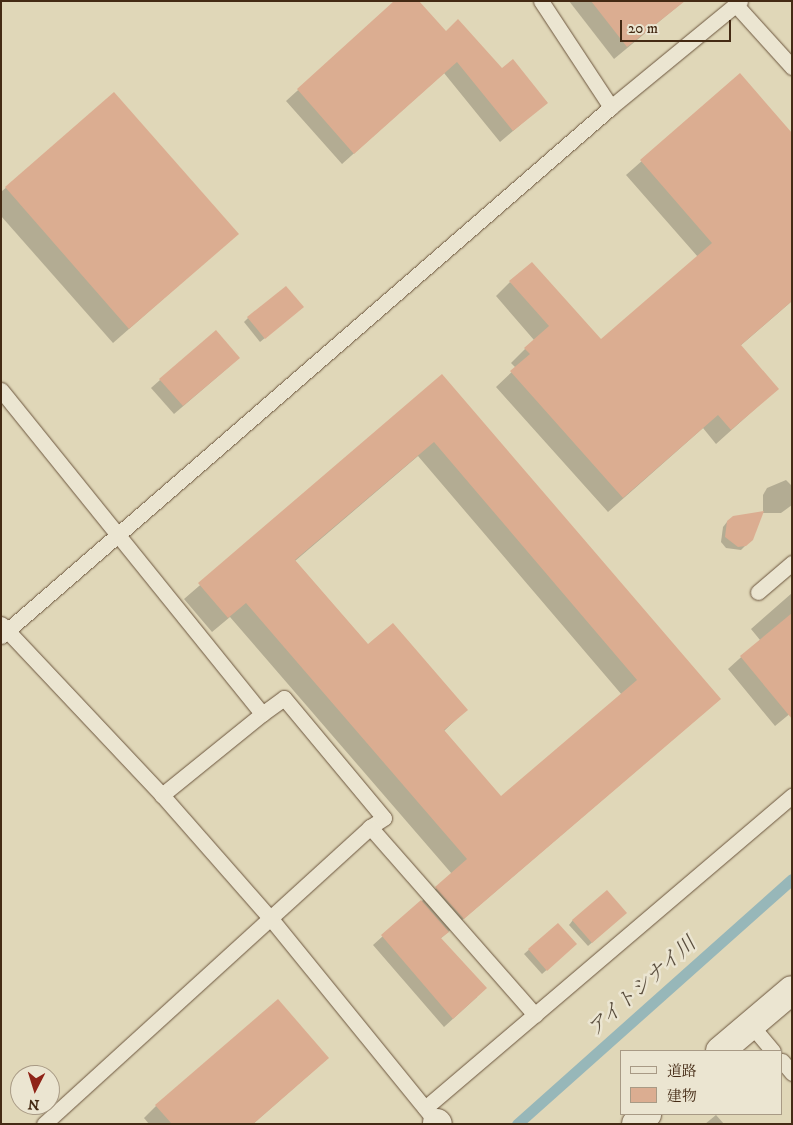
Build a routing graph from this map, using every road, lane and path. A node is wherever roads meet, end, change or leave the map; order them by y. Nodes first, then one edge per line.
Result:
1 (541, 1) edge
2 (738, 3) edge
3 (792, 67) edge
4 (611, 108) junction
5 (1, 390) edge
6 (114, 534) junction
7 (792, 563) edge
8 (758, 592) dead end
9 (3, 630) edge
10 (262, 714) junction
11 (162, 794) junction
12 (792, 796) edge
13 (370, 827) junction
14 (272, 920) junction
15 (792, 990) edge
16 (535, 1015) junction
17 (751, 1025) junction
18 (721, 1050) edge
19 (773, 1050) edge
20 (783, 1062) edge
21 (792, 1073) edge
22 (646, 1115) edge
23 (433, 1118) edge
24 (44, 1124) edge
25 (636, 1124) edge

1 - 4 lane
2 - 3 lane
2 - 4 lane
4 - 6 lane
5 - 6 lane
6 - 9 lane
6 - 10 lane
7 - 8 lane
9 - 11 lane
10 - 11 lane
10 - 13 lane
11 - 14 lane
12 - 16 lane
13 - 14 lane
13 - 16 lane
14 - 23 lane
14 - 24 lane
15 - 17 street
16 - 23 lane
17 - 18 street
17 - 19 lane
20 - 21 lane
22 - 25 street

